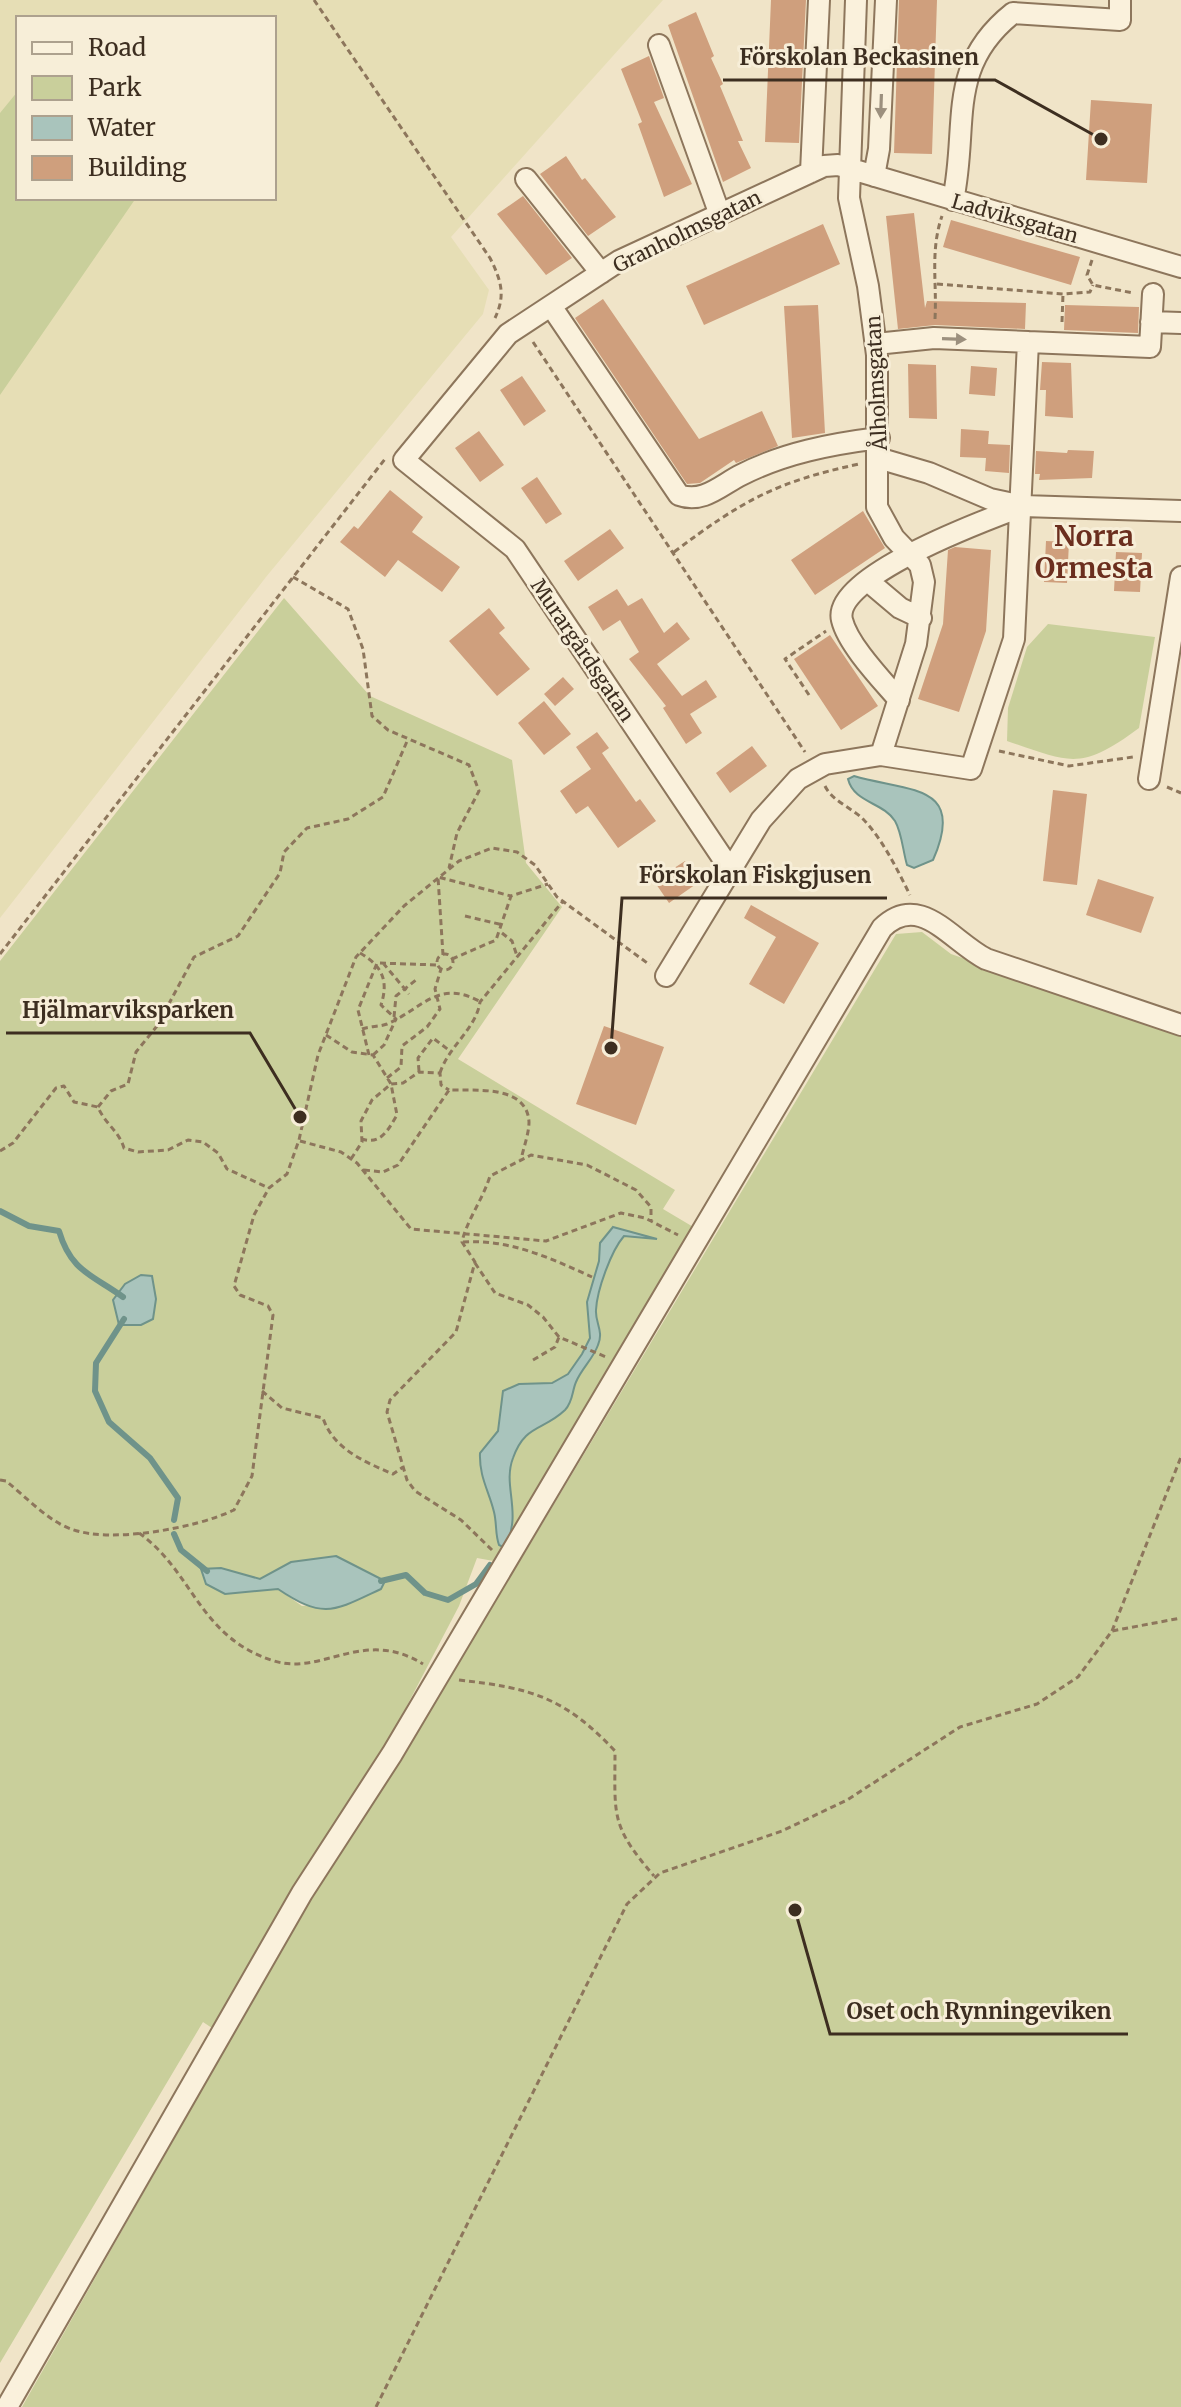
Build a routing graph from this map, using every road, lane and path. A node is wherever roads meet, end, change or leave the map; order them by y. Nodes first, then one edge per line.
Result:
1 (314, 0) edge
2 (819, 0) edge
3 (856, 0) edge
4 (886, 0) edge
5 (1120, 0) edge
6 (659, 45) dead end
7 (850, 169) junction
8 (811, 172) junction
9 (874, 176) junction
10 (526, 179) dead end
11 (953, 200) junction
12 (720, 215) junction
13 (1097, 242) junction
14 (1181, 267) edge
15 (601, 273) junction
16 (937, 284) junction
17 (1093, 285) junction
18 (1063, 294) junction
19 (1153, 294) joint
20 (551, 306) junction
21 (493, 321) dead end
22 (1151, 322) junction
23 (1181, 323) edge
24 (522, 326) junction
25 (934, 338) junction
26 (1028, 342) junction
27 (1061, 343) junction
28 (876, 344) junction
29 (879, 448) junction
30 (397, 456) junction
31 (1023, 506) junction
32 (1181, 511) edge
33 (673, 552) junction
34 (909, 555) junction
35 (293, 577) junction
36 (1181, 577) edge
37 (868, 581) junction
38 (921, 618) junction
39 (842, 620) junction
40 (809, 695) dead end
41 (899, 700) junction
42 (408, 739) junction
43 (978, 748) junction
44 (881, 755) junction
45 (1153, 755) junction
46 (816, 768) junction
47 (1149, 779) dead end
48 (449, 869) junction
49 (730, 869) junction
50 (438, 877) junction
51 (548, 884) junction
52 (511, 896) junction
53 (563, 901) junction
54 (917, 913) junction
55 (465, 916) dead end
56 (503, 925) junction
57 (501, 932) junction
58 (360, 953) junction
59 (0, 954) edge
60 (443, 955) junction
61 (517, 956) junction
62 (452, 959) junction
63 (377, 963) junction
64 (383, 963) junction
65 (439, 967) junction
66 (666, 976) joint
67 (416, 980) dead end
68 (406, 988) junction
69 (409, 994) dead end
70 (436, 994) junction
71 (480, 1002) junction
72 (395, 1018) junction
73 (1181, 1025) edge
74 (362, 1029) junction
75 (326, 1035) junction
76 (450, 1051) junction
77 (371, 1055) junction
78 (419, 1072) junction
79 (440, 1073) junction
80 (387, 1078) junction
81 (391, 1084) junction
82 (449, 1090) junction
83 (98, 1107) junction
84 (362, 1139) junction
85 (299, 1140) junction
86 (0, 1151) edge
87 (351, 1159) junction
88 (521, 1160) junction
89 (362, 1170) junction
90 (269, 1188) junction
91 (651, 1221) junction
92 (464, 1233) junction
93 (462, 1242) junction
94 (696, 1244) junction
95 (475, 1262) junction
96 (592, 1277) dead end
97 (559, 1337) junction
98 (599, 1354) dead end
99 (533, 1360) dead end
100 (262, 1391) junction
101 (1181, 1457) edge
102 (403, 1467) junction
103 (0, 1480) edge
104 (506, 1564) junction
105 (1181, 1618) edge
106 (1112, 1631) junction
107 (7, 2407) edge
108 (376, 2407) edge

1 - 21 path
2 - 8 street
3 - 7 street, Ålholmsgatan
4 -> 9 street
5 - 11 street
6 - 12 street
7 - 8 street, Granholmsgatan
7 - 9 street, Ladviksgatan
7 - 28 street, Ålholmsgatan
8 - 12 street, Granholmsgatan
9 - 11 street, Ladviksgatan
10 - 15 street
11 - 13 street, Ladviksgatan
11 - 16 path
12 - 15 street, Granholmsgatan
13 - 14 street, Ladviksgatan
13 - 17 path
15 - 20 street, Granholmsgatan
16 - 18 path
16 - 25 path
17 - 18 path
17 - 19 path
18 - 27 path
19 - 22 street
20 - 24 street, Granholmsgatan
20 - 29 street
22 - 23 street
22 - 27 street
24 - 30 street, Granholmsgatan
24 - 33 path
25 -> 26 street
25 - 28 street
26 - 27 street
26 - 31 street
28 - 29 street, Ålholmsgatan
29 - 31 street, Ålholmsgatan
29 - 33 path
29 - 34 street
30 - 35 path
30 - 49 street, Murargårdsgatan
31 - 32 street, Ålholmsgatan
31 - 34 street
31 - 43 street
33 - 46 path
34 - 37 street
34 - 38 street
35 - 42 path
35 - 59 path
36 - 45 street
37 - 38 street
37 - 39 street
38 - 41 street
39 - 40 path
39 - 41 street
41 - 44 street
42 - 48 path
42 - 83 path
43 - 44 street
43 - 45 path
44 - 46 street
45 - 47 street
46 - 49 street
46 - 54 path
48 - 50 path
48 - 51 path
49 - 66 street
50 - 52 path
50 - 58 path
50 - 60 path
51 - 52 path
51 - 53 path
52 - 56 path
53 - 61 path
53 - 66 path
54 - 73 street
54 - 94 street
55 - 56 path
56 - 57 path
57 - 61 path
57 - 62 path
58 - 63 path
58 - 75 path
60 - 62 path
60 - 65 path
61 - 71 path
62 - 65 path
63 - 64 path
63 - 72 path
63 - 74 path
64 - 65 path
64 - 68 path
65 - 70 path
67 - 68 path
68 - 69 path
68 - 72 path
70 - 71 path
70 - 72 path
70 - 80 path
71 - 76 path
72 - 74 path
72 - 77 path
74 - 77 path
75 - 77 path
75 - 85 path
76 - 78 path
76 - 79 path
77 - 80 path
78 - 79 path
78 - 81 path
79 - 82 path
80 - 81 path
81 - 84 path
81 - 84 path
82 - 88 path
82 - 89 path
83 - 86 path
83 - 90 path
84 - 87 path
85 - 87 path
85 - 90 path
87 - 89 path
88 - 91 path
88 - 92 path
89 - 92 path
90 - 100 path
91 - 92 path
91 - 94 path
92 - 93 path
93 - 95 path
93 - 96 path
94 - 104 street
95 - 97 path
95 - 102 path
97 - 98 path
97 - 99 path
100 - 102 path
100 - 103 path
101 - 106 path
102 - 104 path
104 - 107 street
105 - 106 path
106 - 108 path

